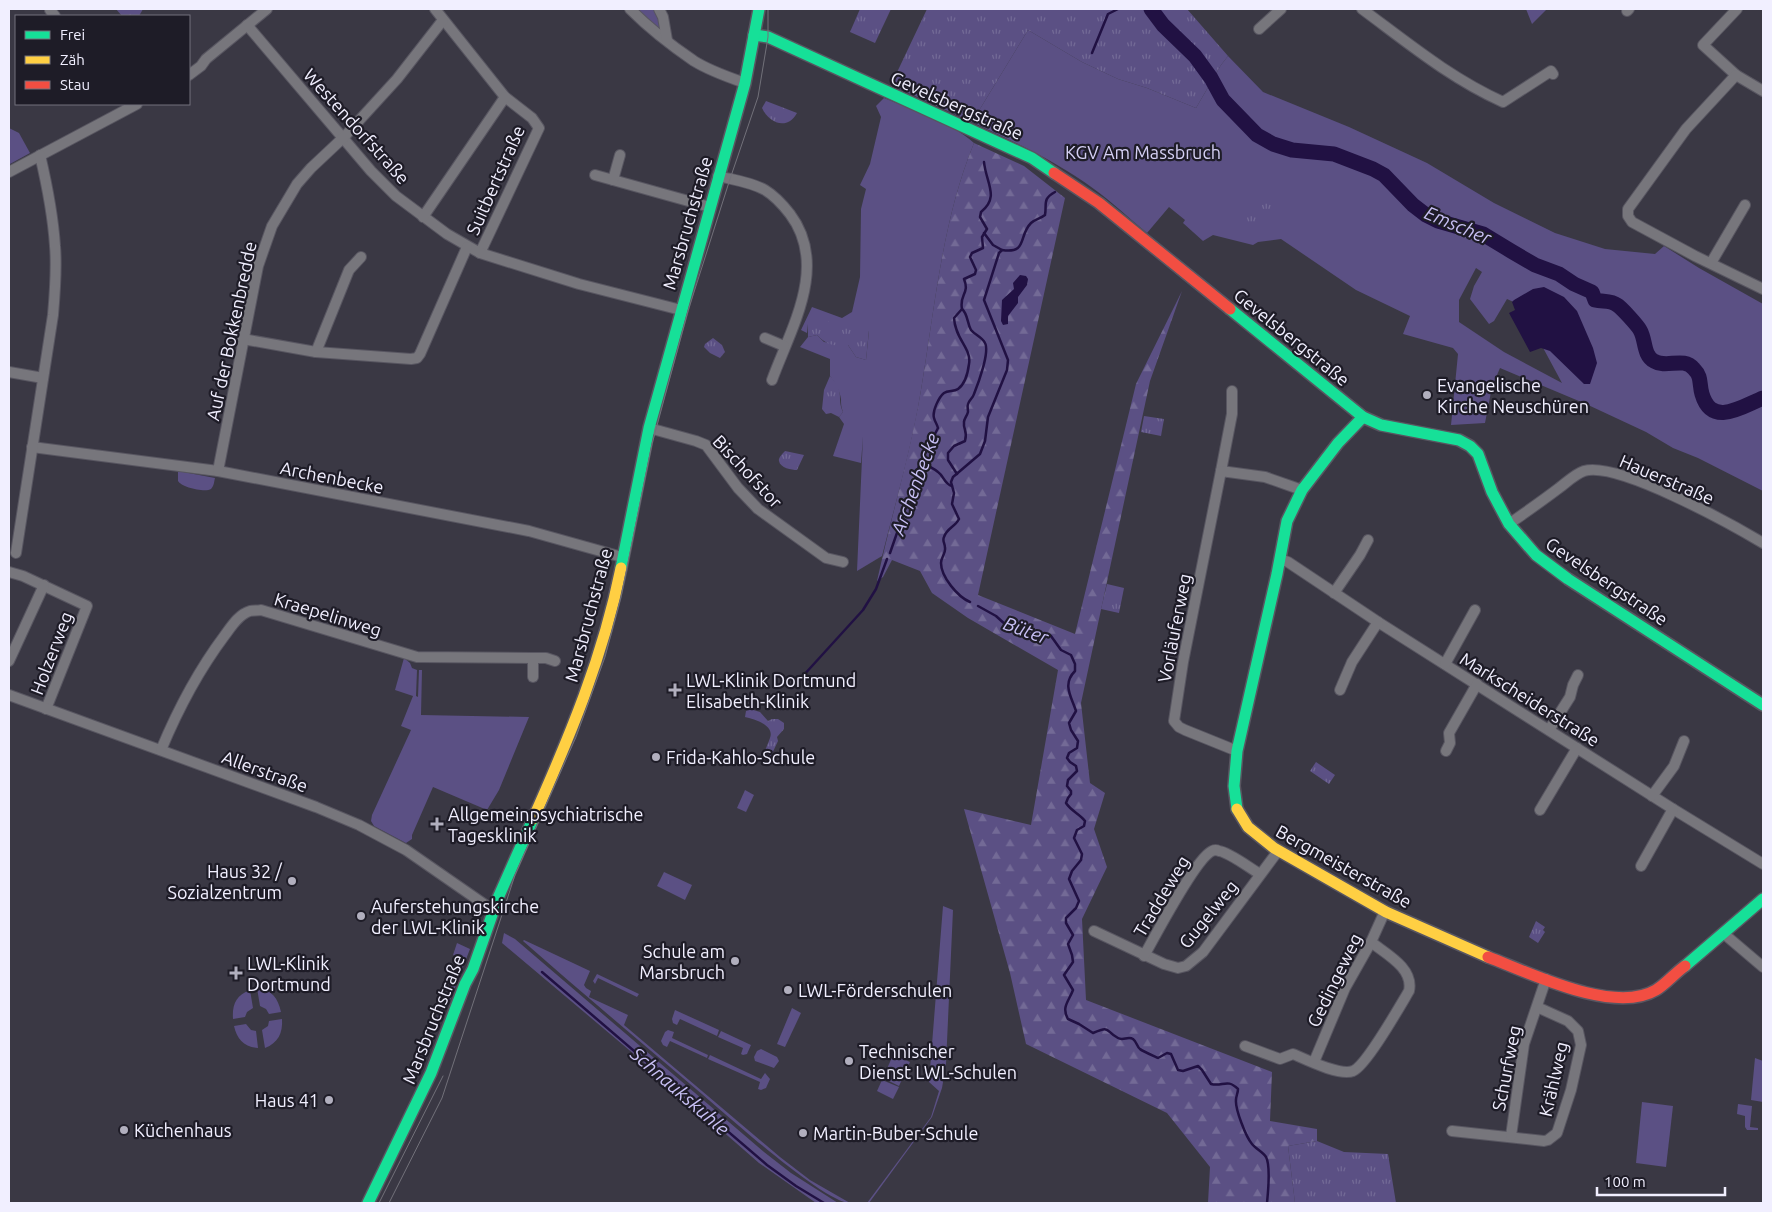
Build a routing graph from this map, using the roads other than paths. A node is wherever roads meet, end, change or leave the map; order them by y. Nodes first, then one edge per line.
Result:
1 (267, 9) edge
2 (434, 9) edge
3 (630, 9) edge
4 (658, 9) edge
5 (759, 9) edge
6 (1281, 9) edge
7 (1362, 9) edge
8 (1737, 9) edge
9 (443, 20) junction
10 (247, 25) junction
11 (1259, 28) dead end
12 (754, 35) junction
13 (667, 40) junction
14 (190, 74) edge
15 (1554, 74) dead end
16 (1736, 75) junction
17 (745, 83) junction
18 (1763, 91) edge
19 (505, 97) junction
20 (134, 105) edge
21 (344, 138) junction
22 (620, 154) dead end
23 (40, 155) junction
24 (9, 172) edge
25 (595, 175) dead end
26 (718, 176) junction
27 (613, 180) junction
28 (1745, 204) dead end
29 (710, 207) junction
30 (423, 217) junction
31 (467, 247) junction
32 (480, 253) junction
33 (361, 257) dead end
34 (1711, 263) junction
35 (1763, 289) edge
36 (681, 310) junction
37 (765, 338) dead end
38 (243, 339) junction
39 (784, 346) junction
40 (316, 352) junction
41 (9, 372) edge
42 (43, 378) junction
43 (772, 380) dead end
44 (1232, 391) dead end
45 (1363, 417) junction
46 (650, 428) junction
47 (32, 447) junction
48 (218, 471) junction
49 (1221, 471) junction
50 (1302, 490) junction
51 (1509, 524) junction
52 (1368, 540) dead end
53 (1763, 543) edge
54 (16, 552) dead end
55 (622, 558) junction
56 (1280, 559) junction
57 (843, 562) dead end
58 (9, 572) edge
59 (44, 585) junction
60 (1334, 593) junction
61 (1475, 610) dead end
62 (1378, 622) junction
63 (533, 658) junction
64 (9, 660) edge
65 (555, 662) dead end
66 (1444, 664) junction
67 (1578, 675) dead end
68 (533, 677) dead end
69 (1477, 684) junction
70 (1340, 690) dead end
71 (9, 695) edge
72 (1763, 705) edge
73 (46, 709) junction
74 (1549, 730) junction
75 (1684, 741) dead end
76 (1577, 748) junction
77 (161, 750) junction
78 (1237, 751) junction
79 (1446, 752) dead end
80 (1652, 796) junction
81 (1673, 809) junction
82 (1540, 810) dead end
83 (1278, 851) junction
84 (1763, 864) edge
85 (1641, 866) dead end
86 (1260, 874) junction
87 (1763, 899) edge
88 (494, 911) junction
89 (1384, 911) junction
90 (1094, 931) dead end
91 (1723, 932) junction
92 (1371, 942) junction
93 (1144, 956) junction
94 (1763, 967) edge
95 (1546, 979) junction
96 (1537, 1007) junction
97 (1245, 1046) dead end
98 (1314, 1062) junction
99 (1452, 1131) dead end
100 (1511, 1136) junction
101 (368, 1203) edge

1 - 10 street
2 - 9 street, Suitbertstraße
3 - 13 street
4 - 13 street
5 - 12 street, Marsbruchstraße
6 - 11 street
7 - 15 street
8 - 16 street
9 - 19 street, Suitbertstraße
9 - 21 street, Auf der Bokkenbredde
10 - 14 street
10 - 21 street, Westendorfstraße
12 - 17 street, Marsbruchstraße
12 - 45 street, Gevelsbergstraße
13 - 17 street
16 - 18 street
16 - 34 street
17 - 26 street, Marsbruchstraße
19 - 30 street
19 - 32 street, Suitbertstraße
20 - 23 street
21 - 30 street, Westendorfstraße
21 - 38 street, Auf der Bokkenbredde
22 - 27 street
23 - 24 street
23 - 42 street
25 - 27 street
26 - 29 street, Marsbruchstraße
26 - 39 street
27 - 29 street
28 - 34 street
29 - 36 street, Marsbruchstraße
30 - 31 street, Westendorfstraße
31 - 32 street, Westendorfstraße
31 - 40 street
32 - 36 street, Westendorfstraße
33 - 40 street
34 - 35 street
36 - 46 street, Marsbruchstraße
37 - 39 street
38 - 40 street
38 - 48 street, Auf der Bokkenbredde
39 - 43 street
41 - 42 street
42 - 47 street
44 - 49 street, Vorläuferweg
45 - 50 street, Bergmeisterstraße
45 - 51 street, Gevelsbergstraße
46 - 55 street, Marsbruchstraße
46 - 57 street, Bischofstor
47 - 48 street, Archenbecke
47 - 54 street
48 - 55 street, Archenbecke
49 - 50 street
49 - 78 street, Vorläuferweg
50 - 56 street, Bergmeisterstraße
51 - 53 street, Hauerstraße
51 - 72 street, Gevelsbergstraße
52 - 60 street
55 - 88 street, Marsbruchstraße
56 - 60 street, Markscheiderstraße
56 - 78 street, Bergmeisterstraße
58 - 59 street, Holzerweg
59 - 64 street
59 - 73 street, Holzerweg
60 - 62 street, Markscheiderstraße
61 - 66 street
62 - 66 street, Markscheiderstraße
62 - 70 street
63 - 65 street, Kraepelinweg
63 - 68 street
63 - 77 street, Kraepelinweg
66 - 69 street, Markscheiderstraße
67 - 74 street
69 - 74 street, Markscheiderstraße
69 - 79 street
71 - 73 street, Allerstraße
73 - 77 street, Allerstraße
74 - 76 street, Markscheiderstraße
75 - 80 street
76 - 80 street, Markscheiderstraße
76 - 82 street
77 - 88 street, Allerstraße
78 - 83 street, Bergmeisterstraße
80 - 81 street, Markscheiderstraße
81 - 84 street, Markscheiderstraße
81 - 85 street
83 - 86 street, Gugelweg
83 - 89 street, Bergmeisterstraße
86 - 93 street, Gugelweg
86 - 93 street, Traddeweg
87 - 91 street, Bergmeisterstraße
88 - 101 street, Marsbruchstraße
89 - 92 street, Gedingeweg
89 - 95 street, Bergmeisterstraße
90 - 93 street, Gugelweg
91 - 94 street
91 - 95 street, Bergmeisterstraße
92 - 98 street, Gedingeweg
92 - 98 street
95 - 96 street, Schurfweg
96 - 100 street, Schurfweg
96 - 100 street, Krählweg
97 - 98 street
99 - 100 street, Krählweg

